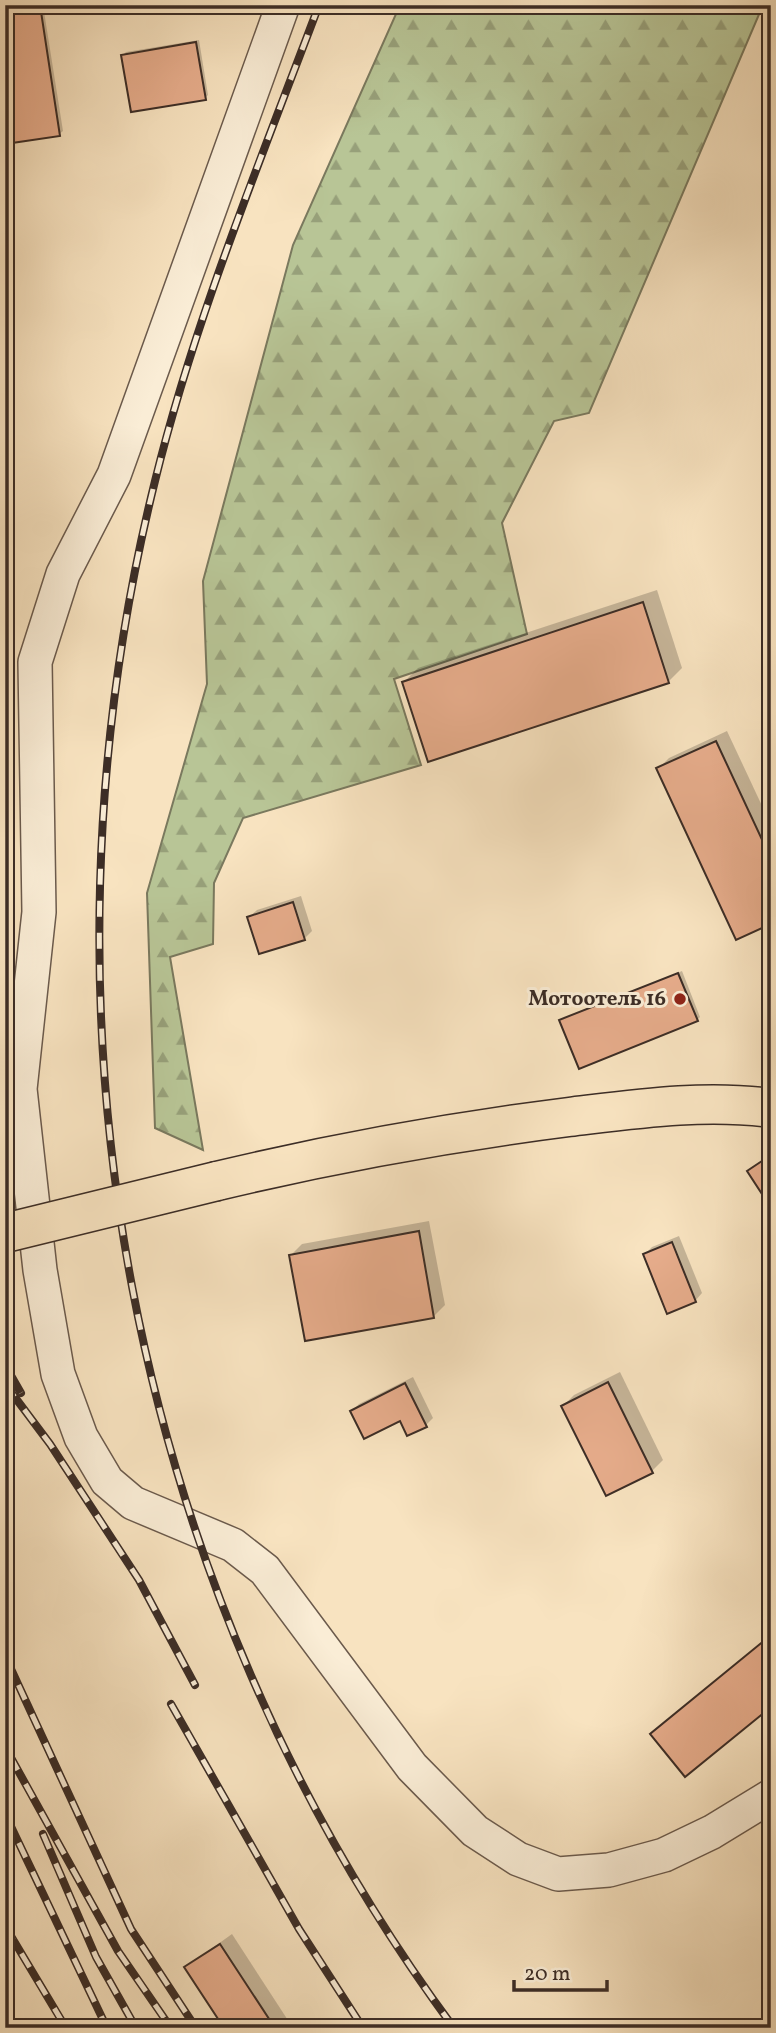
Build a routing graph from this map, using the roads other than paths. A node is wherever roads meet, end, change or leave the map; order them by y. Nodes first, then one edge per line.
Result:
1 (283, 5) edge
2 (771, 1108) edge
3 (5, 1233) edge
4 (771, 1796) edge

1 - 4 street
2 - 3 main road, bridge

